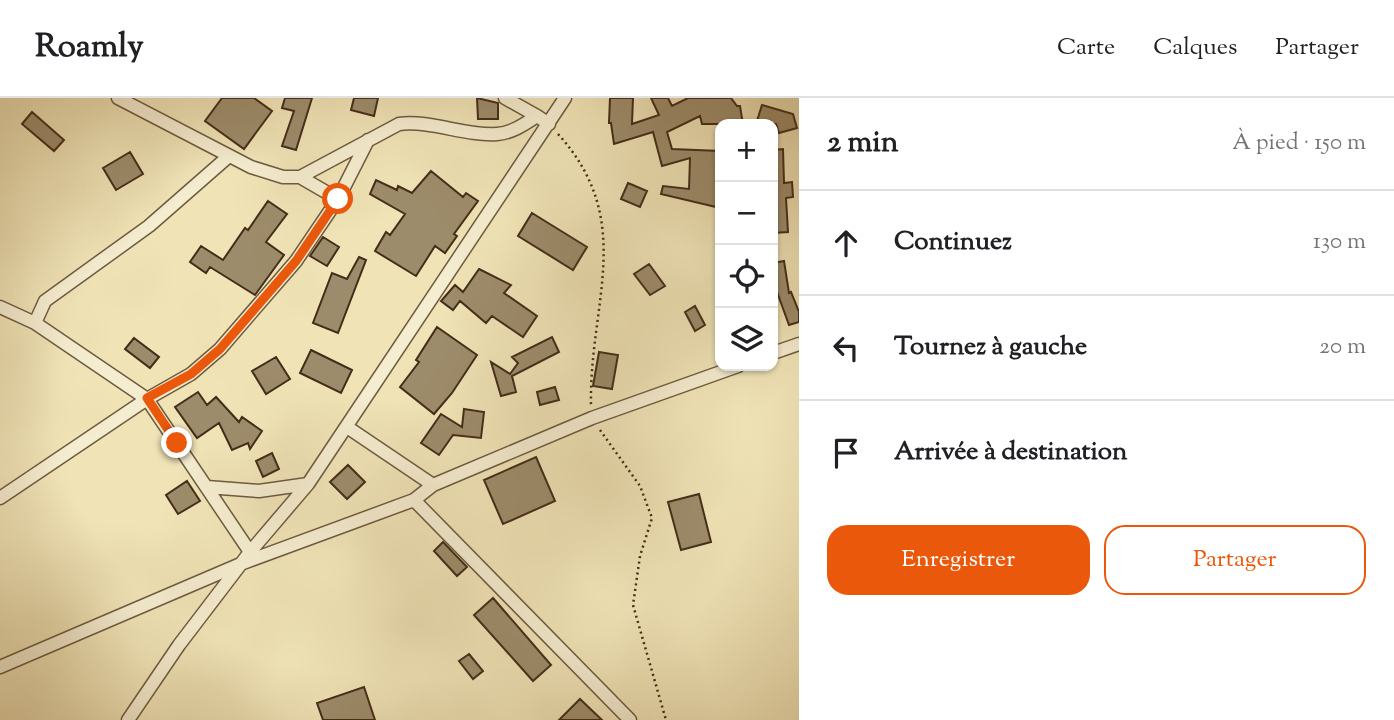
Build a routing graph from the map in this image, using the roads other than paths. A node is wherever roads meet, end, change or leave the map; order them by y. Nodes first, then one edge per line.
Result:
1 (118, 98) edge
2 (505, 98) edge
3 (565, 98) edge
4 (543, 120) junction
5 (368, 140) junction
6 (229, 156) junction
7 (300, 177) junction
8 (338, 199) junction
9 (0, 306) edge
10 (35, 323) junction
11 (799, 344) edge
12 (778, 351) edge
13 (724, 371) edge
14 (147, 398) junction
15 (347, 426) junction
16 (308, 484) junction
17 (433, 485) junction
18 (206, 487) junction
19 (0, 498) edge
20 (414, 500) junction
21 (247, 558) junction
22 (0, 667) edge
23 (128, 720) edge
24 (630, 720) edge

1 - 6 street
2 - 4 street
3 - 4 street
4 - 5 street
4 - 15 street
5 - 7 street
5 - 8 street
6 - 7 street
6 - 10 street
7 - 8 street
8 - 14 street
9 - 10 street
10 - 14 street
11 - 12 street
13 - 17 street
14 - 18 street
14 - 19 street
15 - 16 street
15 - 17 street
16 - 18 street
16 - 21 street
17 - 20 street
18 - 21 street
20 - 21 street
20 - 24 street
21 - 22 street
21 - 23 street

